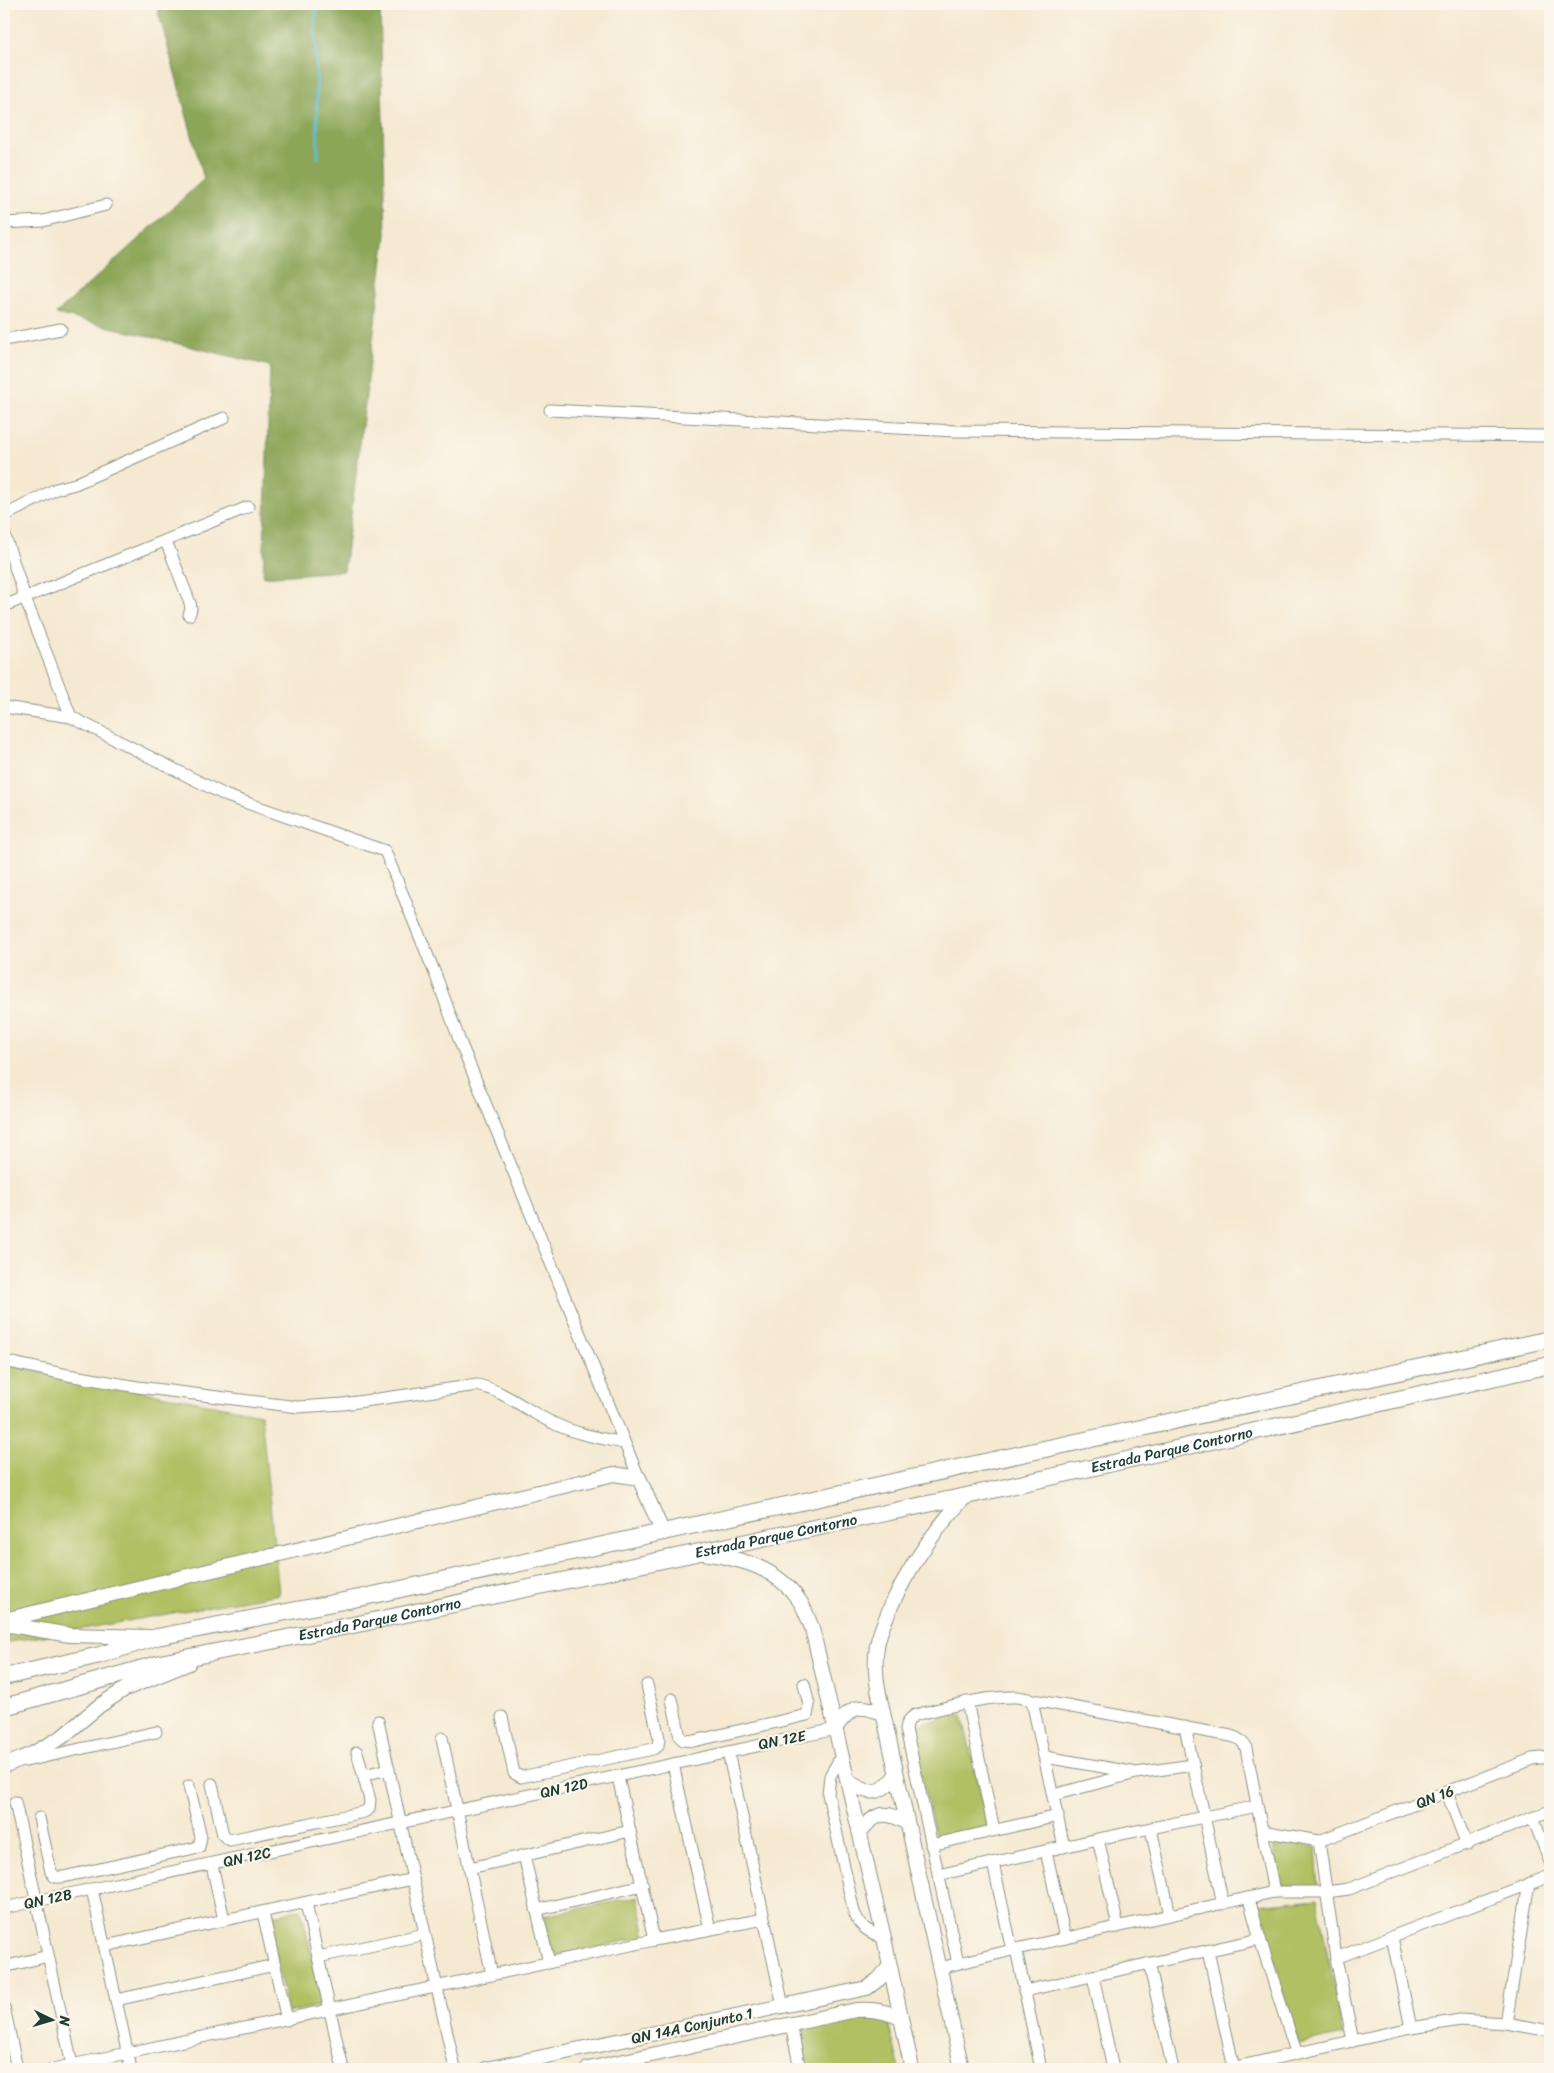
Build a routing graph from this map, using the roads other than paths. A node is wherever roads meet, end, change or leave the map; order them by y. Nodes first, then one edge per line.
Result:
1 (106, 205) dead end
2 (4, 223) edge
3 (61, 329) dead end
4 (4, 340) edge
5 (550, 410) dead end
6 (224, 418) dead end
7 (1550, 436) edge
8 (248, 507) dead end
9 (4, 516) edge
10 (4, 533) edge
11 (166, 541) junction
12 (25, 598) junction
13 (4, 606) edge
14 (189, 615) dead end
15 (4, 707) edge
16 (71, 718) junction
17 (1550, 1339) edge
18 (4, 1361) edge
19 (1550, 1365) edge
20 (624, 1443) junction
21 (1001, 1459) junction
22 (639, 1478) junction
23 (1007, 1485) junction
24 (966, 1496) junction
25 (663, 1533) junction
26 (698, 1552) junction
27 (364, 1597) junction
28 (4, 1620) edge
29 (368, 1622) junction
30 (4, 1624) edge
31 (157, 1637) junction
32 (216, 1652) junction
33 (4, 1677) edge
34 (804, 1684) dead end
35 (647, 1685) dead end
36 (672, 1699) dead end
37 (1032, 1701) junction
38 (967, 1702) junction
39 (4, 1707) edge
40 (884, 1714) junction
41 (502, 1717) dead end
42 (378, 1721) dead end
43 (1185, 1727) junction
44 (836, 1728) junction
45 (744, 1730) junction
46 (156, 1732) dead end
47 (442, 1738) dead end
48 (748, 1747) junction
49 (357, 1752) dead end
50 (728, 1752) junction
51 (842, 1755) junction
52 (1045, 1757) junction
53 (1550, 1758) edge
54 (588, 1763) junction
55 (673, 1764) junction
56 (1193, 1765) junction
57 (5, 1766) edge
58 (389, 1769) junction
59 (1136, 1773) junction
60 (363, 1775) junction
61 (896, 1775) junction
62 (618, 1776) junction
63 (848, 1781) junction
64 (592, 1782) junction
65 (212, 1784) dead end
66 (189, 1786) dead end
67 (1446, 1793) junction
68 (1053, 1795) junction
69 (922, 1801) junction
70 (15, 1802) dead end
71 (903, 1805) junction
72 (1257, 1806) junction
73 (457, 1811) junction
74 (1550, 1811) edge
75 (1058, 1816) junction
76 (1204, 1817) junction
77 (39, 1818) dead end
78 (1533, 1818) junction
79 (401, 1823) junction
80 (906, 1823) junction
81 (1151, 1828) junction
82 (994, 1830) junction
83 (630, 1831) junction
84 (1262, 1831) junction
85 (860, 1832) junction
86 (1098, 1839) junction
87 (1319, 1841) junction
88 (1467, 1844) junction
89 (45, 1845) junction
90 (932, 1845) junction
91 (1064, 1847) junction
92 (24, 1850) junction
93 (1046, 1851) junction
94 (524, 1855) junction
95 (1550, 1862) edge
96 (993, 1863) junction
97 (212, 1864) junction
98 (470, 1868) junction
99 (938, 1876) junction
100 (1550, 1876) edge
101 (413, 1879) junction
102 (1529, 1883) junction
103 (643, 1886) junction
104 (92, 1889) junction
105 (1274, 1892) junction
106 (1326, 1892) junction
107 (1249, 1899) junction
108 (36, 1901) junction
109 (306, 1903) junction
110 (1224, 1904) junction
111 (4, 1908) edge
112 (536, 1910) junction
113 (263, 1913) junction
114 (1170, 1915) junction
115 (764, 1918) junction
116 (224, 1920) junction
117 (1118, 1926) junction
118 (710, 1929) junction
119 (425, 1934) junction
120 (1392, 1937) junction
121 (884, 1938) junction
122 (1065, 1938) junction
123 (654, 1940) junction
124 (1260, 1940) junction
125 (105, 1946) junction
126 (1014, 1950) junction
127 (1208, 1950) junction
128 (48, 1956) junction
129 (318, 1957) junction
130 (1336, 1958) junction
131 (549, 1963) junction
132 (958, 1963) junction
133 (1150, 1963) junction
134 (275, 1965) junction
135 (4, 1967) edge
136 (890, 1967) junction
137 (940, 1968) junction
138 (492, 1976) junction
139 (1093, 1976) junction
140 (437, 1987) junction
141 (1024, 1991) junction
142 (116, 2000) junction
143 (783, 2006) junction
144 (4, 2007) edge
145 (330, 2010) junction
146 (901, 2018) junction
147 (287, 2020) junction
148 (5, 2023) edge
149 (1506, 2023) junction
150 (791, 2026) junction
151 (1411, 2028) junction
152 (1550, 2031) edge
153 (637, 2038) junction
154 (1354, 2041) junction
155 (608, 2044) junction
156 (1296, 2052) junction
157 (127, 2054) junction
158 (641, 2058) junction
159 (612, 2064) junction
160 (72, 2065) junction
161 (958, 2066) edge
162 (1231, 2068) edge
163 (17, 2069) edge
164 (53, 2069) edge
165 (130, 2069) edge
166 (343, 2069) edge
167 (455, 2069) edge
168 (486, 2069) edge
169 (588, 2069) edge
170 (800, 2069) edge
171 (912, 2069) edge
172 (1042, 2069) edge
173 (1113, 2069) edge
174 (1173, 2069) edge

1 - 2 street
3 - 4 street
5 - 7 street
6 - 9 street
8 - 11 street
10 - 12 street
11 - 12 street
11 - 14 street
12 - 13 street
12 - 16 street
15 - 16 street
16 - 20 street
17 - 21 highway, Estrada Parque Contorno
18 - 20 street
19 - 23 highway, Estrada Parque Contorno
20 - 22 street
21 - 23 highway
21 - 25 highway, Estrada Parque Contorno
22 - 25 main road
22 - 28 main road
23 - 24 highway, Estrada Parque Contorno
24 - 26 highway, Estrada Parque Contorno
24 - 40 main road
25 - 27 highway, Estrada Parque Contorno
26 - 29 highway, Estrada Parque Contorno
26 - 44 main road
27 - 29 highway
27 - 31 highway, Estrada Parque Contorno
29 - 32 highway, Estrada Parque Contorno
30 - 31 main road
31 - 33 highway, Estrada Parque Contorno
32 - 39 highway, Estrada Parque Contorno
32 - 57 main road
34 - 45 street
35 - 54 street
36 - 45 street
37 - 38 street
37 - 43 street
37 - 52 street
38 - 69 street
38 - 82 street
40 - 44 main road
40 - 61 main road
41 - 54 street
42 - 58 street
43 - 56 street
43 - 72 street
44 - 48 street, QN 12E
44 - 51 main road
45 - 48 street
46 - 57 street
47 - 73 street
48 - 50 street, QN 12E
49 - 60 street
50 - 55 street, QN 12D
50 - 115 street
51 - 63 main road
51 - 121 street
52 - 59 street
52 - 68 street
53 - 67 street, QN 16
54 - 64 street
55 - 62 street, QN 12D
55 - 118 street
56 - 59 street
56 - 76 street
58 - 60 street
58 - 79 street
59 - 68 street
60 - 65 street
61 - 63 main road
61 - 71 main road
62 - 64 street, QN 12D
62 - 83 street
63 - 85 main road
64 - 73 street, QN 12D
66 - 89 street
67 - 87 street, QN 16
67 - 88 street
68 - 75 street
69 - 71 street
69 - 90 street
70 - 92 street
71 - 80 main road
72 - 76 street
72 - 84 street
73 - 79 street, QN 12D
73 - 98 street
74 - 78 street
75 - 82 street
75 - 91 street
76 - 81 street
76 - 110 street
77 - 89 street
78 - 88 street
78 - 95 street
79 - 97 street, QN 12C
79 - 101 street
80 - 85 main road
80 - 137 main road
81 - 86 street
81 - 114 street
82 - 90 street
83 - 94 street
83 - 103 street
84 - 87 street
84 - 105 street
85 - 121 main road
86 - 91 street
86 - 117 street
87 - 106 street
88 - 106 street
89 - 92 street
90 - 99 street
91 - 93 street
92 - 108 street
93 - 96 street
93 - 122 street
94 - 98 street
94 - 112 street
96 - 99 street
96 - 126 street
97 - 104 street, QN 12C
97 - 116 street
98 - 138 street
99 - 132 street
100 - 102 street
101 - 109 street
101 - 119 street
102 - 120 street
102 - 149 street
103 - 112 street
103 - 123 street
104 - 108 street, QN 12B
104 - 125 street
105 - 106 street
105 - 107 street
106 - 130 street
107 - 110 street
107 - 124 street
108 - 111 street, QN 12B
108 - 128 street
109 - 113 street
109 - 129 street
110 - 114 street
112 - 131 street
113 - 116 street
113 - 134 street
114 - 117 street
115 - 118 street
115 - 143 street
116 - 125 street
117 - 122 street
118 - 123 street
119 - 129 street
119 - 140 street
120 - 130 street
120 - 151 street
121 - 136 main road
122 - 126 street
123 - 131 street
124 - 127 street
124 - 156 street
125 - 142 street
126 - 132 street
126 - 141 street
127 - 133 street
127 - 162 street
128 - 135 street
128 - 160 street
129 - 145 street
130 - 154 street
131 - 138 street
132 - 137 street
133 - 139 street
133 - 174 street
134 - 142 street
134 - 147 street
136 - 143 main road, QN 14A Conjunto 1
136 - 146 main road
137 - 161 main road
138 - 140 street
139 - 141 street
139 - 173 street
140 - 145 street
140 - 167 street
141 - 172 street
142 - 157 street
143 - 153 main road, QN 14A Conjunto 1
144 - 148 street
145 - 147 street
145 - 166 street
146 - 150 main road, QN 14A Conjunto 1
146 - 171 main road
147 - 157 street
148 - 163 street
149 - 151 street
149 - 152 street
150 - 158 main road, QN 14A Conjunto 1
150 - 170 street
151 - 154 street
153 - 155 main road, QN 14A Conjunto 1
153 - 158 main road
154 - 156 street
155 - 159 main road
155 - 168 main road, QN 14A Conjunto 1
156 - 162 street
157 - 160 street
157 - 165 street
158 - 159 main road, QN 14A Conjunto 1
159 - 169 main road, QN 14A Conjunto 1
160 - 164 street

